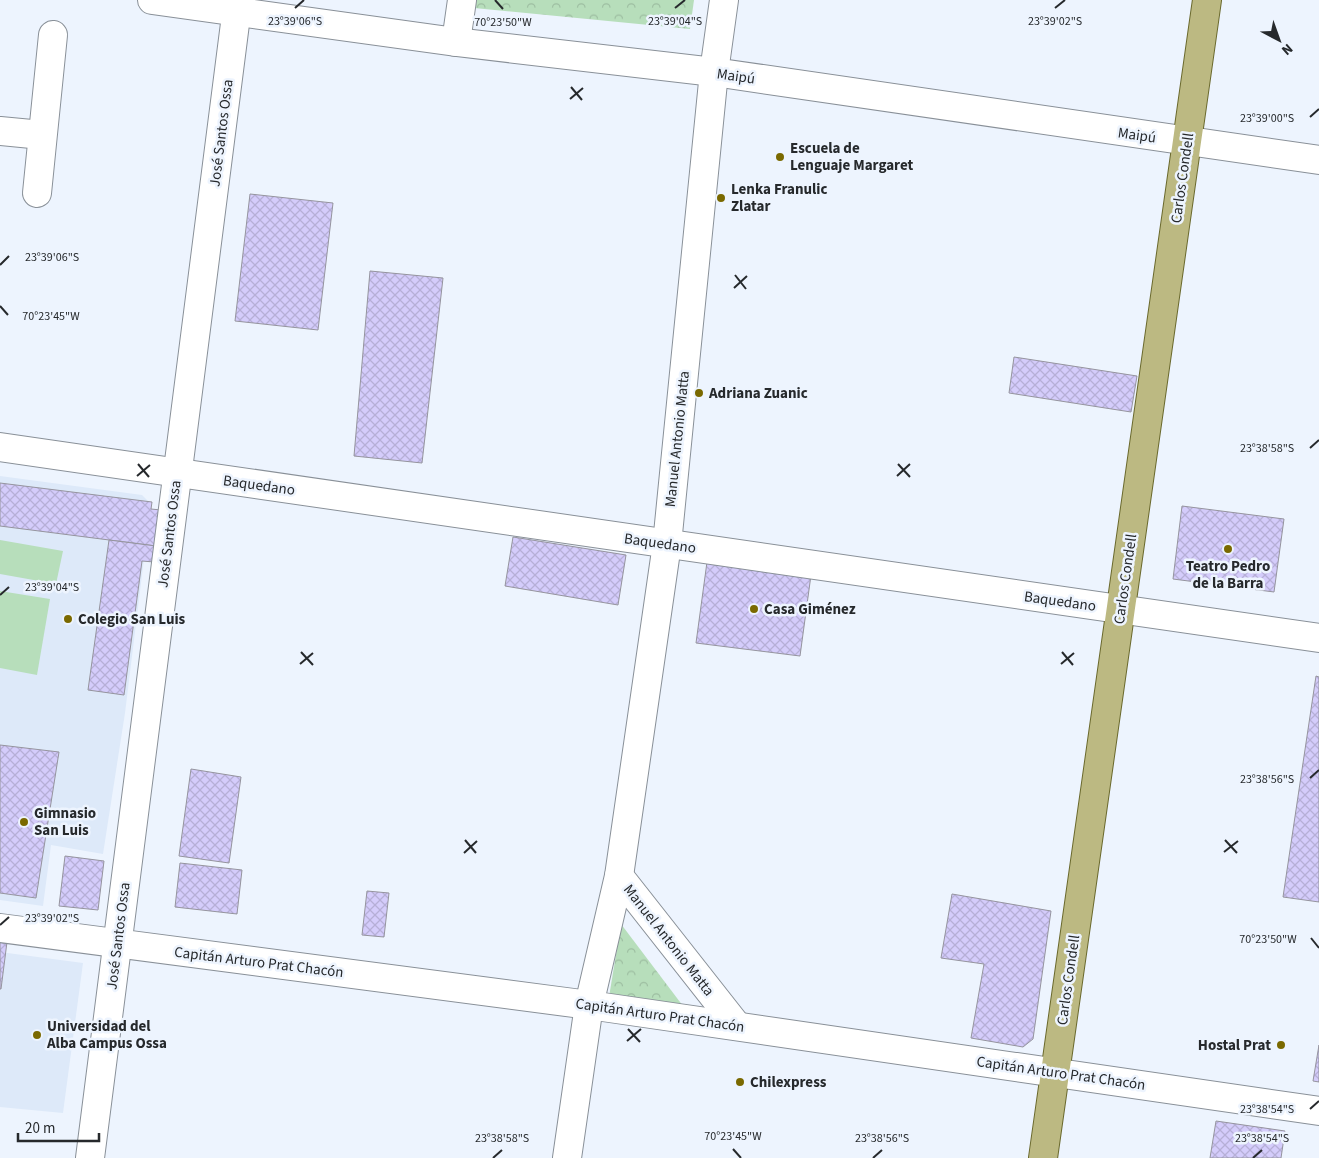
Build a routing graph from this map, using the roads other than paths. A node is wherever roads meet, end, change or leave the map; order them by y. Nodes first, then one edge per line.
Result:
1 (152, 0) edge
2 (462, 0) edge
3 (724, 0) edge
4 (1207, 0) edge
5 (237, 6) edge
6 (53, 35) dead end
7 (456, 42) junction
8 (714, 72) junction
9 (0, 131) edge
10 (42, 135) junction
11 (1187, 142) junction
12 (1319, 160) edge
13 (37, 193) dead end
14 (0, 447) edge
15 (177, 473) junction
16 (667, 544) junction
17 (1121, 609) junction
18 (1319, 638) edge
19 (619, 876) junction
20 (0, 928) edge
21 (117, 943) junction
22 (589, 1005) junction
23 (738, 1026) junction
24 (1055, 1072) junction
25 (1319, 1111) edge
26 (90, 1158) edge
27 (567, 1158) edge
28 (1043, 1158) edge

1 - 5 street, Maipú
2 - 7 street
3 - 8 street, Manuel Antonio Matta
4 - 11 main road, Carlos Condell
5 - 7 street, Maipú
5 - 15 street, José Santos Ossa
6 - 10 street
7 - 8 street, Maipú
8 - 11 street, Maipú
8 - 16 street, Manuel Antonio Matta
9 - 10 street
10 - 13 street
11 - 12 street, Maipú
11 - 17 main road, Carlos Condell
14 - 15 street, Baquedano
15 - 16 street, Baquedano
15 - 21 street, José Santos Ossa
16 - 17 street, Baquedano
16 - 19 street, Manuel Antonio Matta
17 - 18 street, Baquedano
17 - 24 main road, Carlos Condell
19 - 22 street, Manuel Antonio Matta
19 - 23 street, Manuel Antonio Matta
20 - 21 street, Capitán Arturo Prat Chacón
21 - 22 street, Capitán Arturo Prat Chacón
21 - 26 street, José Santos Ossa
22 - 23 street, Capitán Arturo Prat Chacón
22 - 27 street, Manuel Antonio Matta
23 - 24 street, Capitán Arturo Prat Chacón
24 - 25 street, Capitán Arturo Prat Chacón
24 - 28 main road, Carlos Condell

